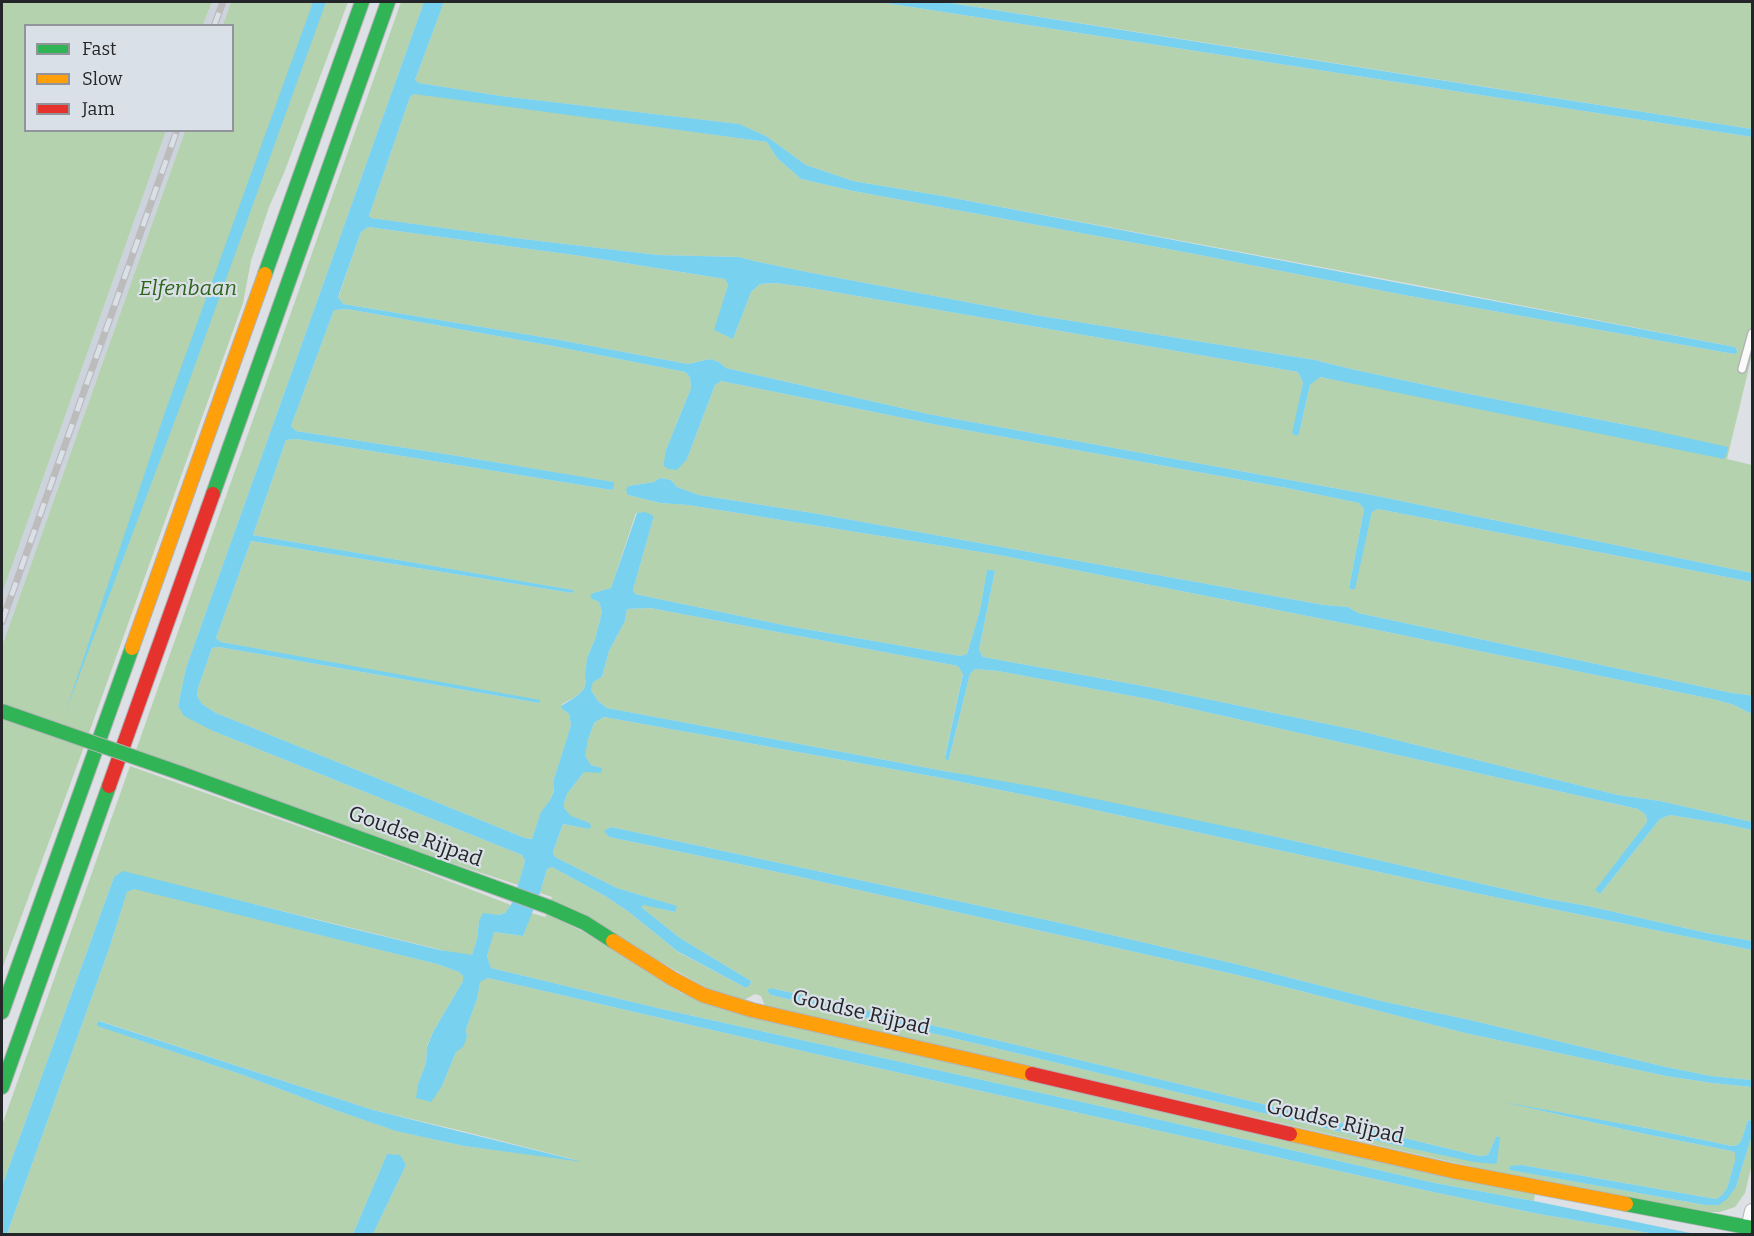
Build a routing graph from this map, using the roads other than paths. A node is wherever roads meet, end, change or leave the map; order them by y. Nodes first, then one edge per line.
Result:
1 (362, 2) edge
2 (388, 2) edge
3 (1752, 333) edge
4 (1742, 369) dead end
5 (2, 711) edge
6 (2, 1012) edge
7 (2, 1087) edge
8 (1752, 1211) edge
9 (1749, 1230) edge

1 - 6 main road
2 - 7 main road
3 - 4 lane
5 - 9 main road, Goudse Rijpad, bridge
8 - 9 street

